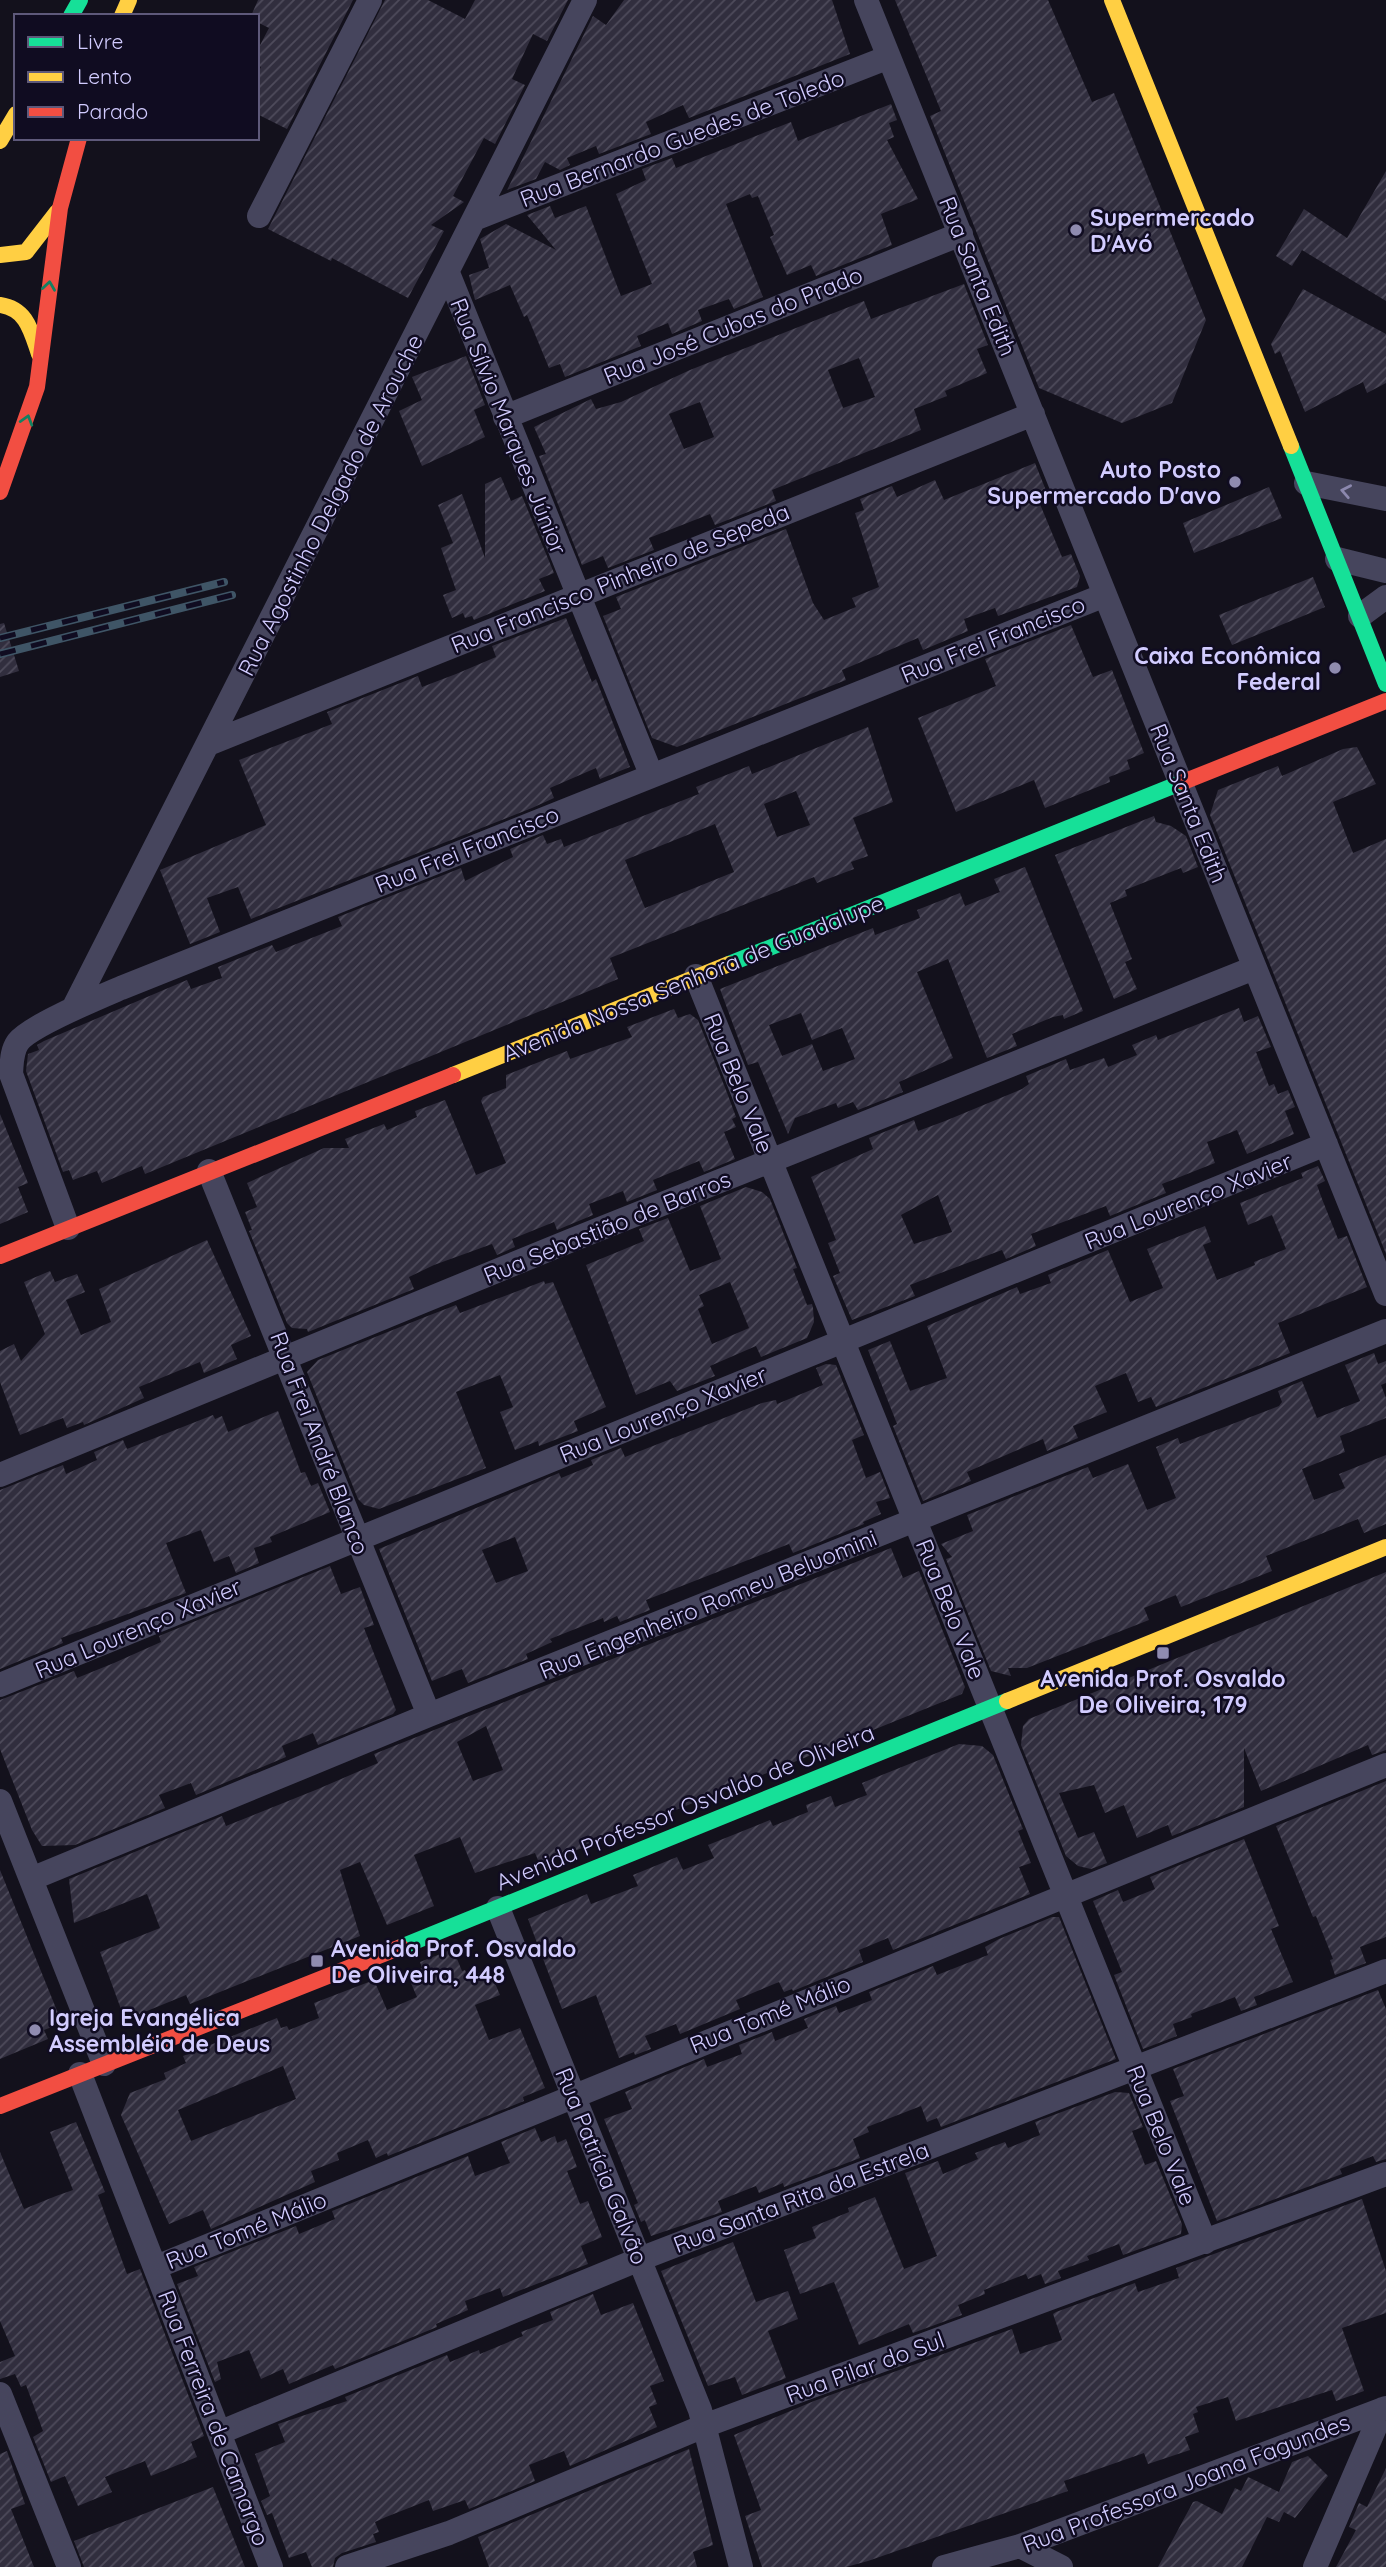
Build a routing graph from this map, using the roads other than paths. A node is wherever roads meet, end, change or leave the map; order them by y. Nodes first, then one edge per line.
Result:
1 (370, 0) edge
2 (585, 0) edge
3 (866, 0) edge
4 (1112, 0) edge
5 (890, 57) junction
6 (14, 117) edge
7 (78, 140) edge
8 (0, 141) edge
9 (60, 208) junction
10 (259, 216) dead end
11 (474, 219) junction
12 (961, 234) junction
13 (0, 255) edge
14 (447, 273) junction
15 (0, 305) edge
16 (39, 354) junction
17 (1033, 414) junction
18 (505, 417) junction
19 (1306, 483) junction
20 (0, 492) edge
21 (1386, 499) edge
22 (1337, 559) junction
23 (1386, 571) edge
24 (1105, 594) junction
25 (578, 595) junction
26 (1386, 597) edge
27 (1360, 616) junction
28 (1386, 684) edge
29 (1386, 701) edge
30 (208, 744) junction
31 (651, 774) junction
32 (1182, 784) junction
33 (1254, 968) junction
34 (696, 976) junction
35 (72, 1009) junction
36 (6, 1076) edge
37 (1326, 1144) junction
38 (770, 1161) junction
39 (209, 1171) junction
40 (68, 1228) junction
41 (0, 1256) edge
42 (1386, 1294) edge
43 (1386, 1331) edge
44 (843, 1341) junction
45 (286, 1357) junction
46 (0, 1475) edge
47 (915, 1522) junction
48 (356, 1537) junction
49 (1386, 1547) edge
50 (0, 1685) edge
51 (991, 1708) junction
52 (429, 1715) junction
53 (1386, 1765) edge
54 (0, 1801) edge
55 (31, 1879) junction
56 (1065, 1894) junction
57 (498, 1908) junction
58 (1386, 1971) edge
59 (104, 2064) junction
60 (1135, 2068) junction
61 (80, 2074) junction
62 (574, 2095) junction
63 (0, 2106) edge
64 (1386, 2174) edge
65 (1205, 2242) junction
66 (640, 2259) junction
67 (156, 2267) junction
68 (0, 2394) edge
69 (1384, 2408) edge
70 (704, 2426) junction
71 (221, 2432) junction
72 (1020, 2546) junction
73 (69, 2567) edge
74 (271, 2567) edge
75 (347, 2567) edge
76 (741, 2567) edge
77 (944, 2567) edge
78 (1061, 2567) edge
79 (1315, 2567) edge

1 - 10 street
2 - 11 street, Rua Agostinho Delgado de Arouche
3 - 5 street, Rua Santa Edith
4 - 19 street
5 - 11 street, Rua Bernardo Guedes de Toledo
5 - 12 street, Rua Santa Edith
6 - 8 street
7 - 9 street
9 - 13 street
16 -> 9 street
11 - 14 street, Rua Agostinho Delgado de Arouche
12 - 17 street, Rua Santa Edith
12 - 18 street, Rua José Cubas do Prado
14 - 18 street, Rua Sílvio Marques Júnior
14 - 30 street, Rua Agostinho Delgado de Arouche
15 - 16 street
20 -> 16 street
17 - 24 street, Rua Santa Edith
17 - 25 street, Rua Francisco Pinheiro de Sepeda
18 - 25 street, Rua Sílvio Marques Júnior
21 -> 19 street
19 - 22 street
22 - 23 street
22 - 27 street
24 - 31 street, Rua Frei Francisco
24 - 32 street, Rua Santa Edith
25 - 30 street, Rua Francisco Pinheiro de Sepeda
25 - 31 street, Rua Sílvio Marques Júnior
26 - 27 street
27 - 28 street
29 - 32 street, Avenida Nossa Senhora de Guadalupe
30 - 35 street, Rua Agostinho Delgado de Arouche
31 - 35 street, Rua Frei Francisco
32 - 33 street, Rua Santa Edith
32 - 34 street, Avenida Nossa Senhora de Guadalupe
33 - 37 street, Rua Santa Edith
33 - 38 street, Rua Sebastião de Barros
34 - 38 street, Rua Belo Vale
34 - 39 street, Avenida Nossa Senhora de Guadalupe
35 - 36 street, Rua Frei Francisco
36 - 40 street, Rua Frei Francisco
37 - 42 street, Rua Santa Edith
37 - 44 street, Rua Lourenço Xavier
38 - 44 street, Rua Belo Vale
38 - 45 street, Rua Sebastião de Barros
39 - 40 street, Avenida Nossa Senhora de Guadalupe
39 - 45 street, Rua Frei André Blanco
40 - 41 street, Avenida Nossa Senhora de Guadalupe
43 - 47 street, Rua Engenheiro Romeu Beluomini
44 - 47 street, Rua Belo Vale
44 - 48 street, Rua Lourenço Xavier
45 - 46 street, Rua Sebastião de Barros
45 - 48 street, Rua Frei André Blanco
47 - 51 street, Rua Belo Vale
47 - 52 street, Rua Engenheiro Romeu Beluomini
48 - 50 street, Rua Lourenço Xavier
48 - 52 street, Rua Frei André Blanco
49 - 51 street, Avenida Professor Osvaldo de Oliveira
51 - 56 street, Rua Belo Vale
51 - 57 street, Avenida Professor Osvaldo de Oliveira
52 - 55 street, Rua Engenheiro Romeu Beluomini
53 - 56 street, Rua Tomé Málio
54 - 55 street
55 - 59 street
56 - 60 street, Rua Belo Vale
56 - 62 street, Rua Tomé Málio
57 - 59 street, Avenida Professor Osvaldo de Oliveira
57 - 62 street, Rua Patrícia Galvão
58 - 60 street, Rua Santa Rita da Estrela
59 - 61 street, Avenida Professor Osvaldo de Oliveira
60 - 65 street, Rua Belo Vale
60 - 66 street, Rua Santa Rita da Estrela
61 - 63 street, Avenida Professor Osvaldo de Oliveira
61 - 67 street, Rua Ferreira de Camargo
62 - 66 street, Rua Patrícia Galvão
62 - 67 street, Rua Tomé Málio
64 - 65 street, Rua Pilar do Sul
65 - 70 street, Rua Pilar do Sul
66 - 70 street, Rua Patrícia Galvão
66 - 71 street, Rua Santa Rita da Estrela
67 - 71 street, Rua Ferreira de Camargo
68 - 73 street
69 - 72 street, Rua Professora Joana Fagundes
69 - 79 street
70 - 75 street, Rua Pilar do Sul
70 - 76 street, Rua Patrícia Galvão
71 - 74 street, Rua Ferreira de Camargo
72 - 77 street, Rua Professora Joana Fagundes
72 - 78 street

